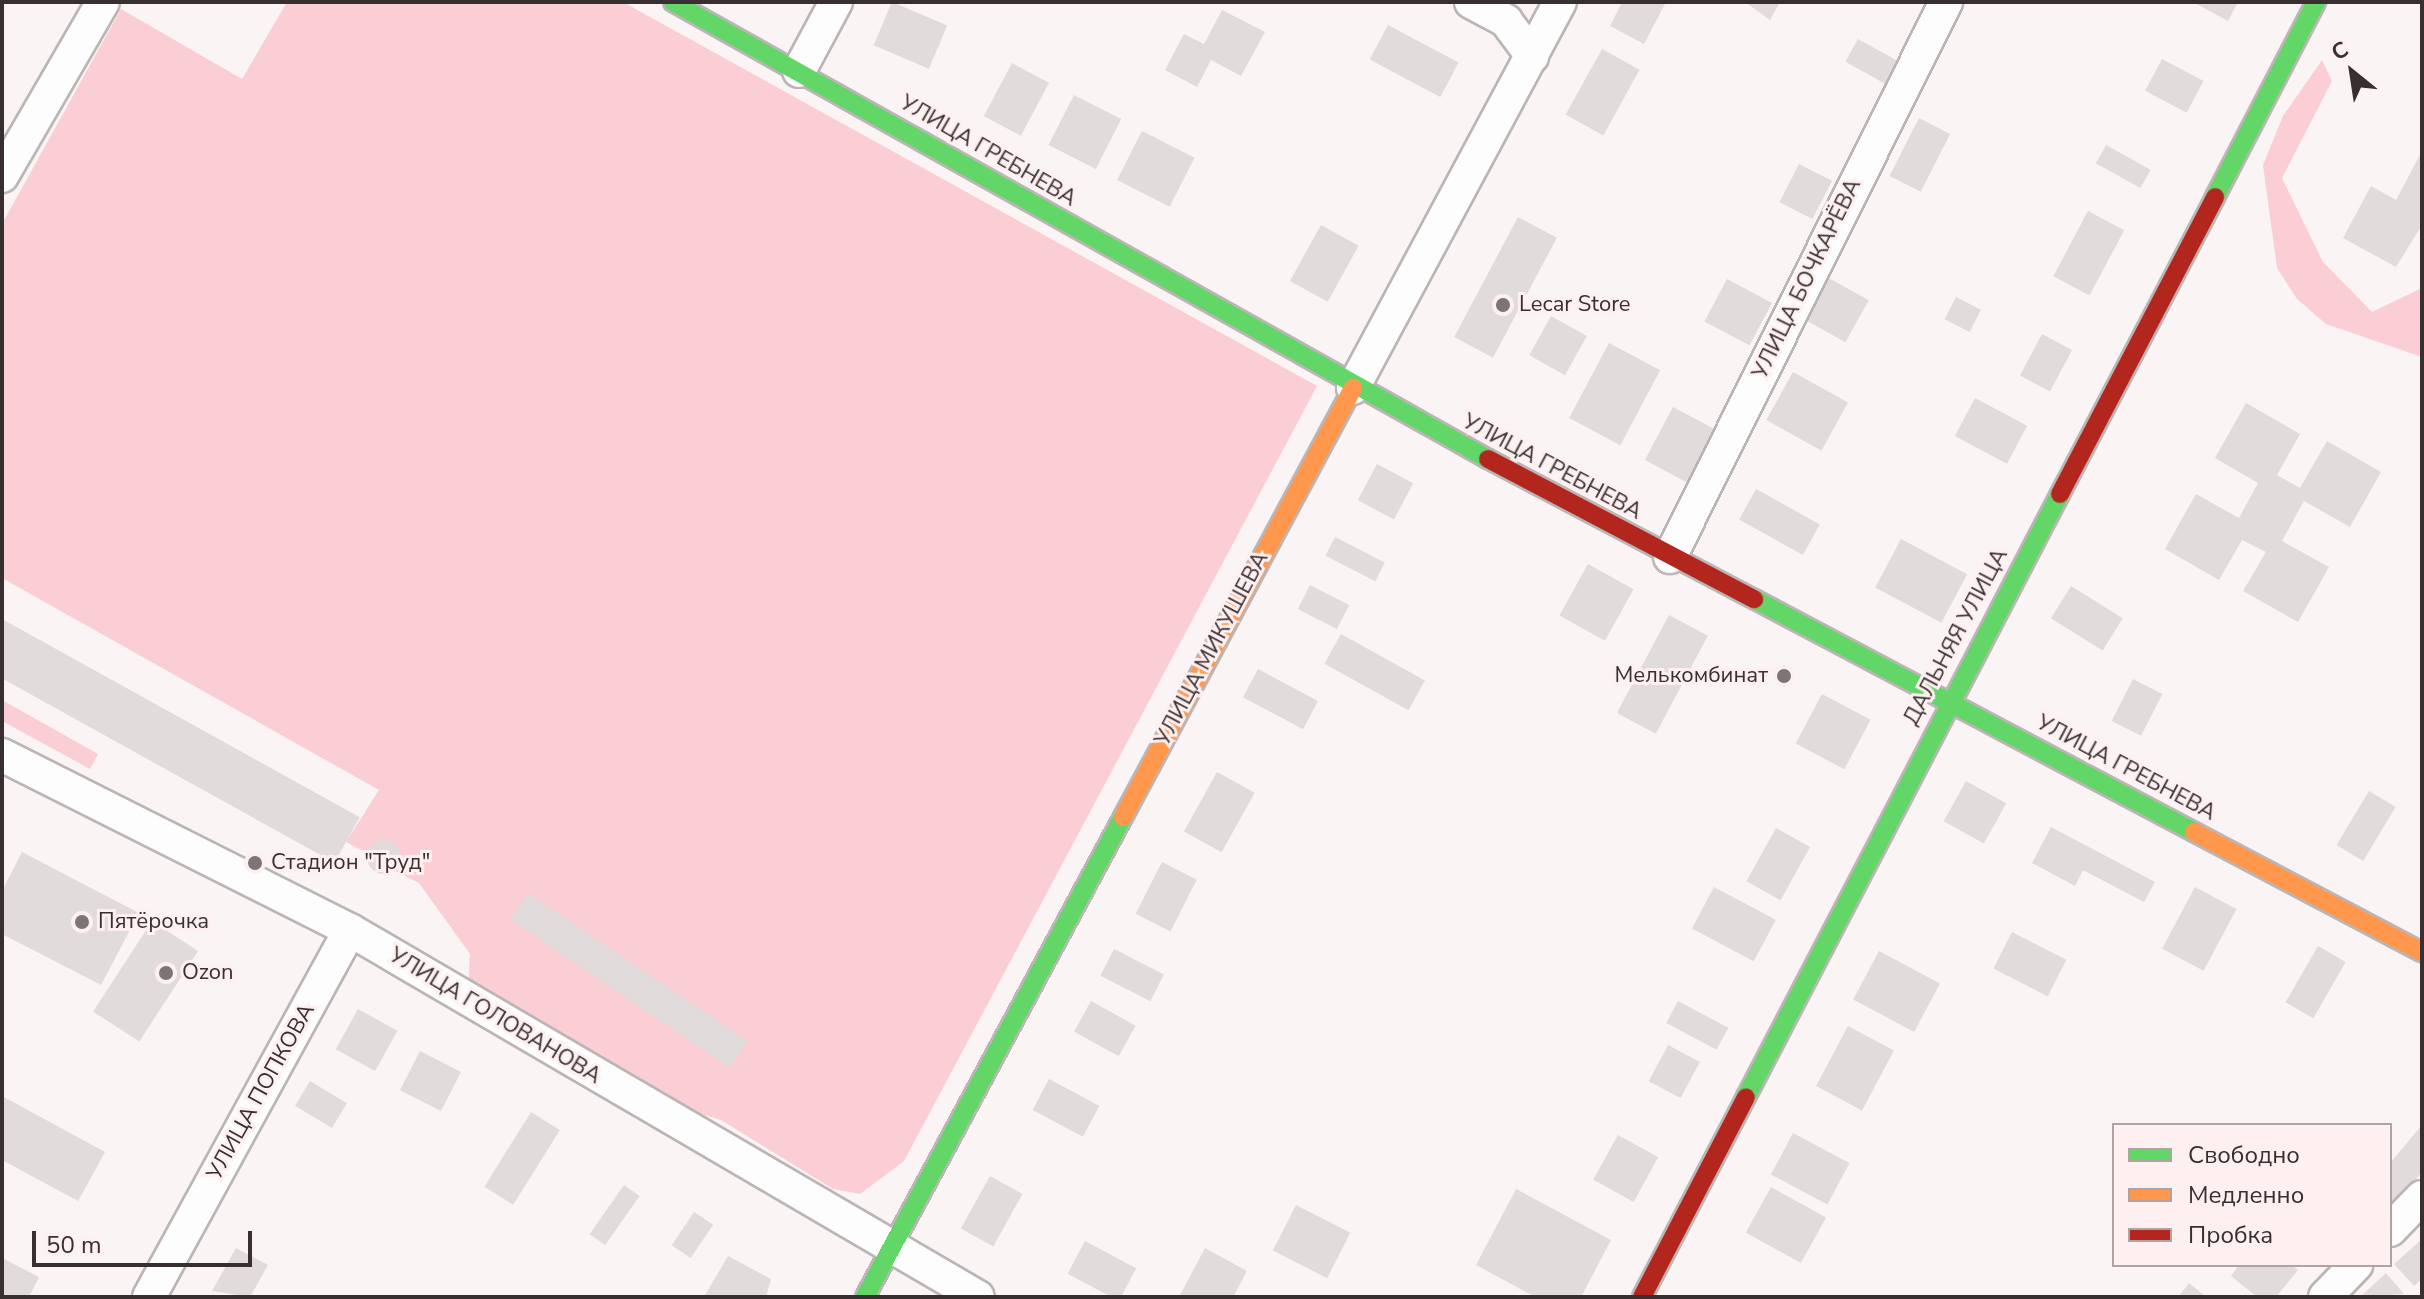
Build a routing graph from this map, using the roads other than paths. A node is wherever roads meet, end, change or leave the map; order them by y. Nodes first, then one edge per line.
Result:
1 (103, 2) edge
2 (673, 2) edge
3 (836, 2) edge
4 (1471, 2) edge
5 (1560, 2) edge
6 (1946, 2) edge
7 (2316, 2) edge
8 (1532, 56) junction
9 (799, 71) junction
10 (2, 176) edge
11 (1353, 388) junction
12 (1670, 557) junction
13 (1948, 703) junction
14 (2, 755) edge
15 (350, 930) junction
16 (2422, 952) edge
17 (2422, 1197) edge
18 (2392, 1228) edge
19 (888, 1249) junction
20 (2354, 1267) edge
21 (149, 1297) edge
22 (865, 1297) edge
23 (978, 1297) edge
24 (1642, 1297) edge
25 (2325, 1297) edge

1 - 10 street
2 - 9 street, УЛИЦА ГРЕБНЕВА
3 - 9 street
4 - 8 street
5 - 8 street, УЛИЦА МИКУШЕВА
6 - 12 street, УЛИЦА БОЧКАРЁВА
7 - 13 street, ДАЛЬНЯЯ УЛИЦА
8 - 11 street, УЛИЦА МИКУШЕВА
9 - 11 street, УЛИЦА ГРЕБНЕВА
11 - 12 street, УЛИЦА ГРЕБНЕВА
11 - 19 street, УЛИЦА МИКУШЕВА
12 - 13 street, УЛИЦА ГРЕБНЕВА
13 - 16 street, УЛИЦА ГРЕБНЕВА
13 - 24 street, ДАЛЬНЯЯ УЛИЦА
14 - 15 street, УЛИЦА ГОЛОВАНОВА
15 - 19 street, УЛИЦА ГОЛОВАНОВА
15 - 21 street, УЛИЦА ПОПКОВА
17 - 18 street
19 - 22 street, УЛИЦА МИКУШЕВА
19 - 23 street, УЛИЦА ГОЛОВАНОВА
20 - 25 street

